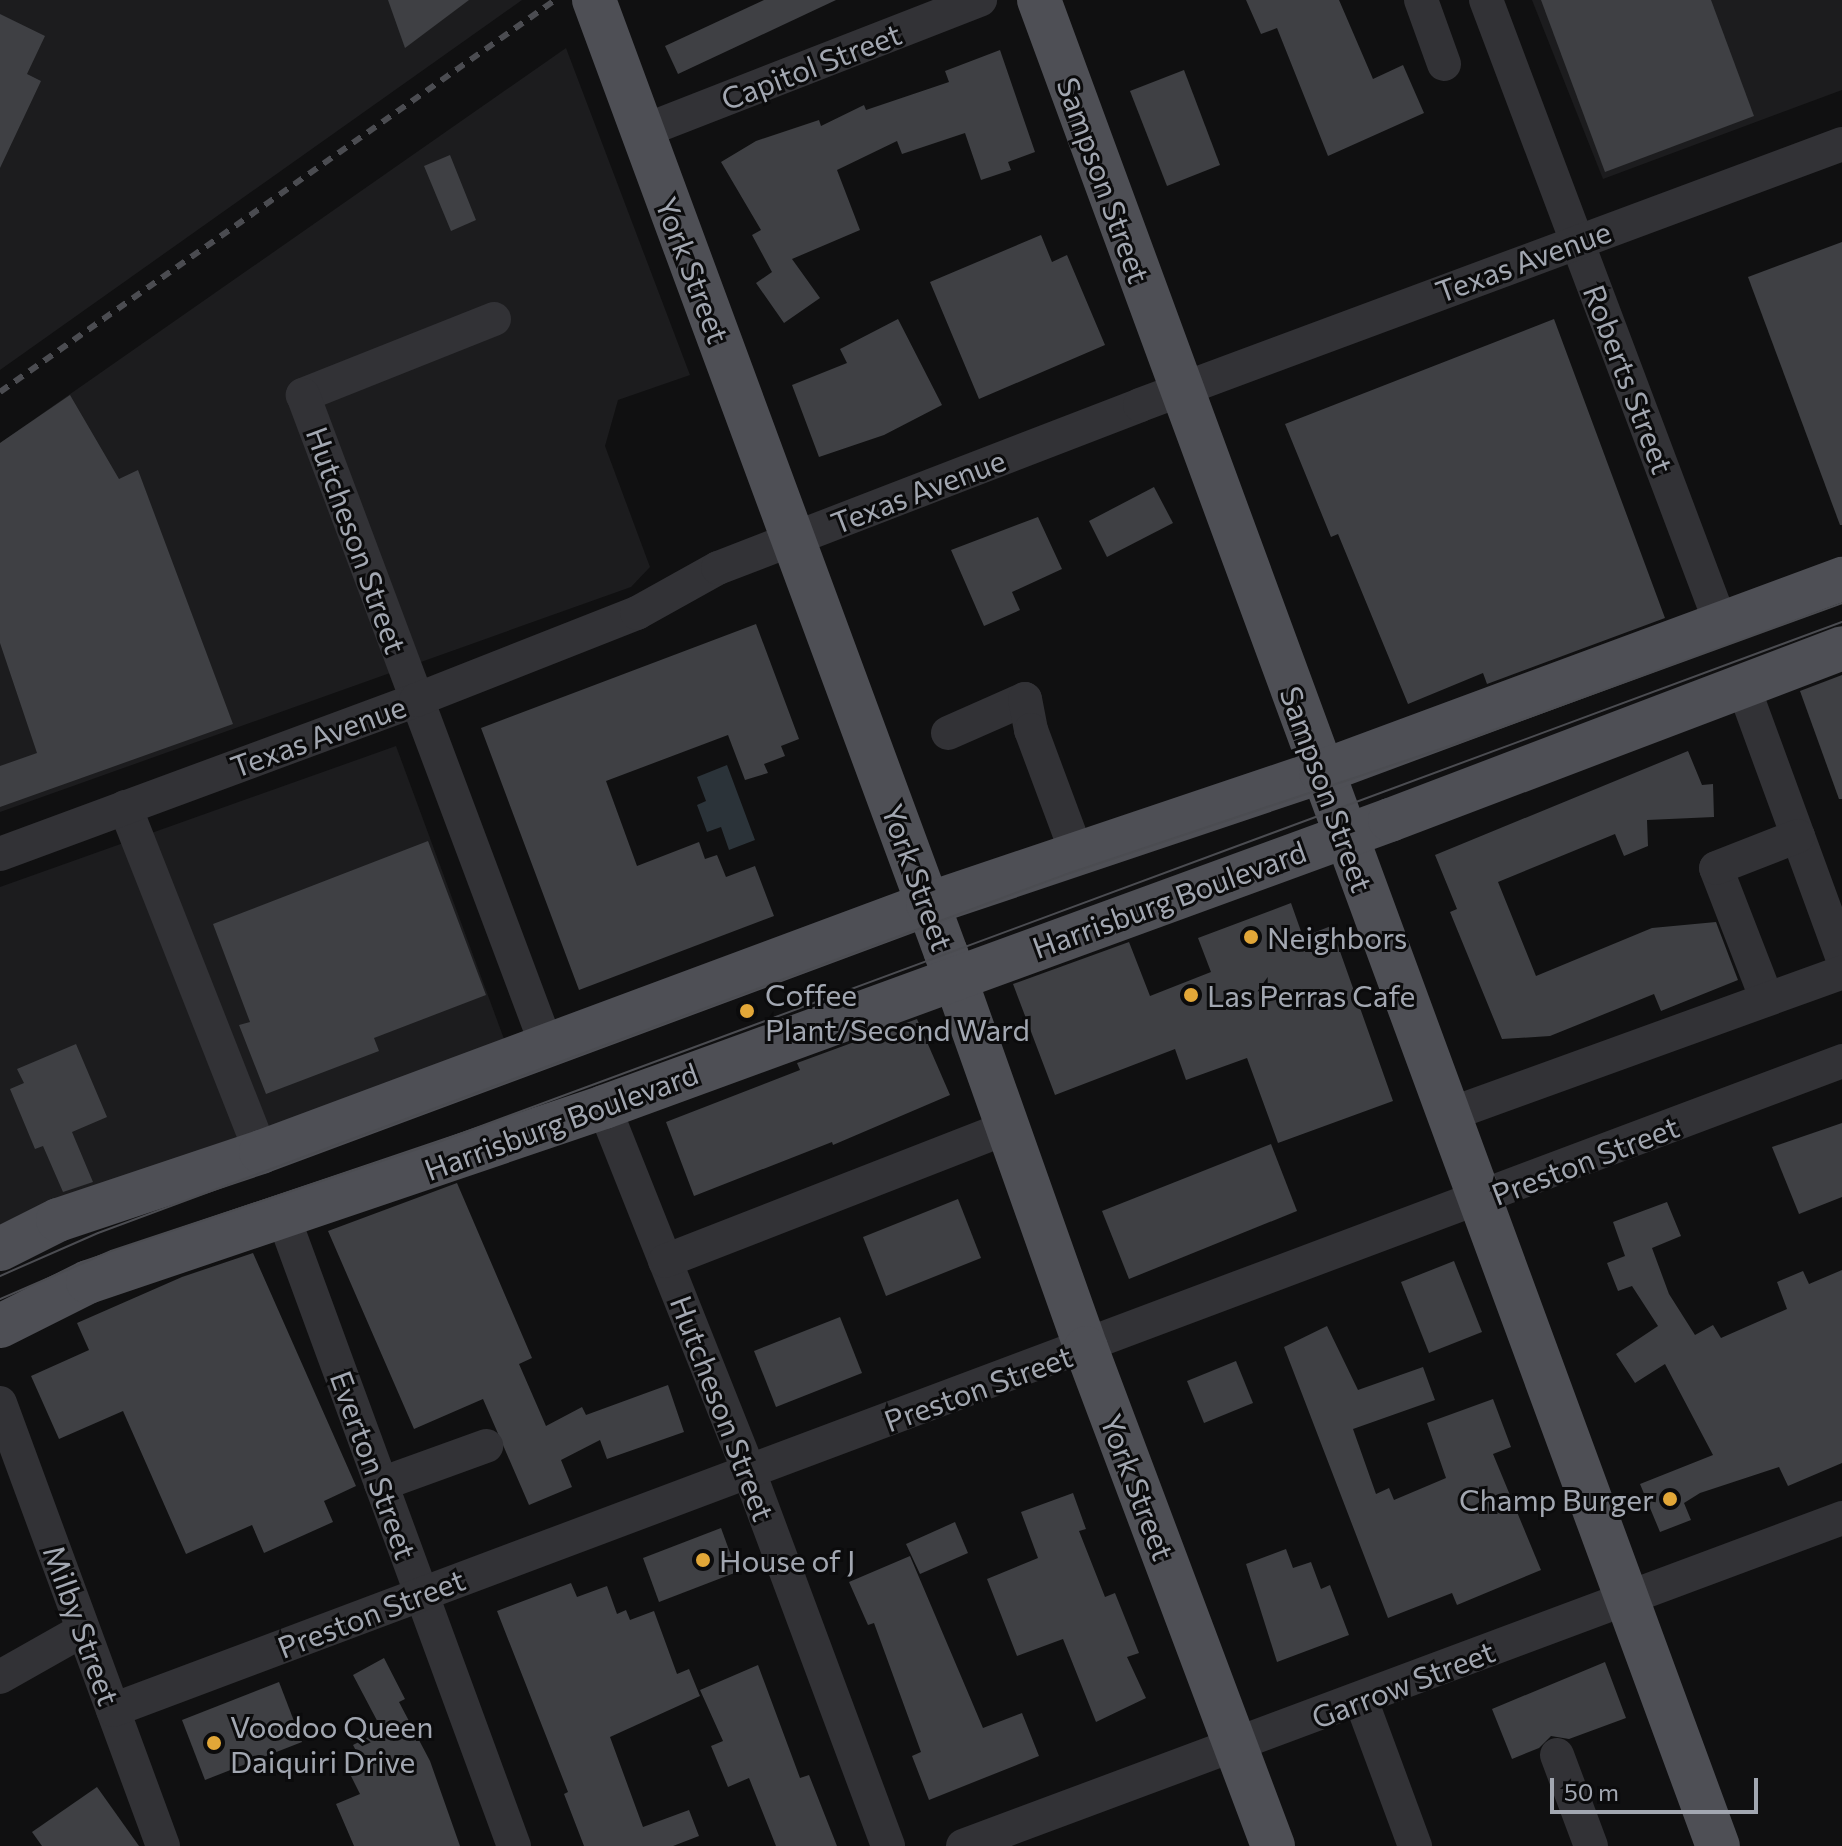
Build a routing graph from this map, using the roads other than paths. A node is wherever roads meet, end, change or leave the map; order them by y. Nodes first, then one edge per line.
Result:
1 (594, 0) edge
2 (980, 0) edge
3 (1039, 0) edge
4 (1421, 0) edge
5 (1486, 0) edge
6 (1444, 64) dead end
7 (641, 132) junction
8 (1842, 144) edge
9 (1576, 241) junction
10 (494, 319) dead end
11 (1181, 389) junction
12 (795, 539) junction
13 (1842, 579) edge
14 (1721, 624) junction
15 (1842, 648) edge
16 (1743, 686) junction
17 (416, 700) junction
18 (948, 733) dead end
19 (1321, 772) junction
20 (125, 807) junction
21 (1798, 836) junction
22 (1343, 837) junction
23 (0, 854) edge
24 (1077, 854) junction
25 (1830, 889) edge
26 (928, 904) junction
27 (1842, 956) edge
28 (1842, 972) edge
29 (954, 976) junction
30 (1766, 997) junction
31 (546, 1044) junction
32 (1842, 1061) edge
33 (604, 1107) junction
34 (1448, 1115) junction
35 (1008, 1127) junction
36 (261, 1152) junction
37 (1480, 1200) junction
38 (284, 1219) junction
39 (0, 1249) edge
40 (665, 1261) junction
41 (0, 1326) edge
42 (1086, 1348) junction
43 (0, 1403) edge
44 (486, 1446) dead end
45 (10, 1460) edge
46 (749, 1472) junction
47 (381, 1484) junction
48 (1842, 1518) edge
49 (421, 1595) junction
50 (1626, 1600) junction
51 (83, 1630) junction
52 (0, 1677) edge
53 (1361, 1700) junction
54 (113, 1710) junction
55 (1236, 1747) junction
56 (1557, 1755) dead end
57 (163, 1846) edge
58 (514, 1846) edge
59 (888, 1846) edge
60 (963, 1846) edge
61 (1273, 1846) edge
62 (1415, 1846) edge
63 (1591, 1846) edge
64 (1718, 1846) edge

1 - 7 main road, York Street
2 - 7 street, Capitol Street
3 - 11 main road, Sampson Street
4 - 6 street
5 - 9 street, Roberts Street
7 - 12 main road, York Street
8 - 9 street, Texas Avenue
9 - 11 street, Texas Avenue
9 - 14 street, Roberts Street
10 - 17 street, Hutcheson Street
11 - 12 street, Texas Avenue
11 - 19 main road, Sampson Street
12 - 17 street, Texas Avenue
12 - 26 main road, York Street
13 - 14 main road
14 - 19 main road
15 - 16 main road, Harrisburg Boulevard
16 - 21 street
16 - 22 main road, Harrisburg Boulevard
17 - 20 street, Texas Avenue
17 - 31 street, Hutcheson Street
18 - 24 street
19 - 22 main road, Sampson Street
19 - 24 main road
20 - 23 street, Texas Avenue
20 - 36 street
21 - 25 street
21 - 30 street
22 - 29 main road, Harrisburg Boulevard
22 - 34 main road, Sampson Street
24 - 26 main road
25 - 27 street
26 - 29 main road, York Street
26 - 31 main road
28 - 30 street
29 - 33 main road, Harrisburg Boulevard
29 - 35 main road, York Street
30 - 34 street
31 - 36 main road
32 - 37 street, Preston Street
33 - 38 main road, Harrisburg Boulevard
33 - 40 street, Hutcheson Street
34 - 37 main road, Sampson Street
35 - 40 street
35 - 42 main road, York Street
36 - 39 main road
37 - 42 street, Preston Street
37 - 50 main road, Sampson Street
38 - 41 main road, Harrisburg Boulevard
38 - 47 street, Everton Street
40 - 46 street, Hutcheson Street
42 - 46 street, Preston Street
42 - 55 main road, York Street
43 - 45 street, Milby Street
44 - 47 street
45 - 51 street, Milby Street
46 - 49 street, Preston Street
46 - 59 street, Hutcheson Street
47 - 49 street, Everton Street
48 - 50 street, Garrow Street
49 - 54 street, Preston Street
49 - 58 street, Everton Street
50 - 53 street, Garrow Street
50 - 64 main road, Sampson Street
51 - 52 street
51 - 54 street, Milby Street
53 - 55 street, Garrow Street
53 - 62 street
54 - 57 street, Milby Street
55 - 60 street, Garrow Street
55 - 61 main road, York Street
56 - 63 street

